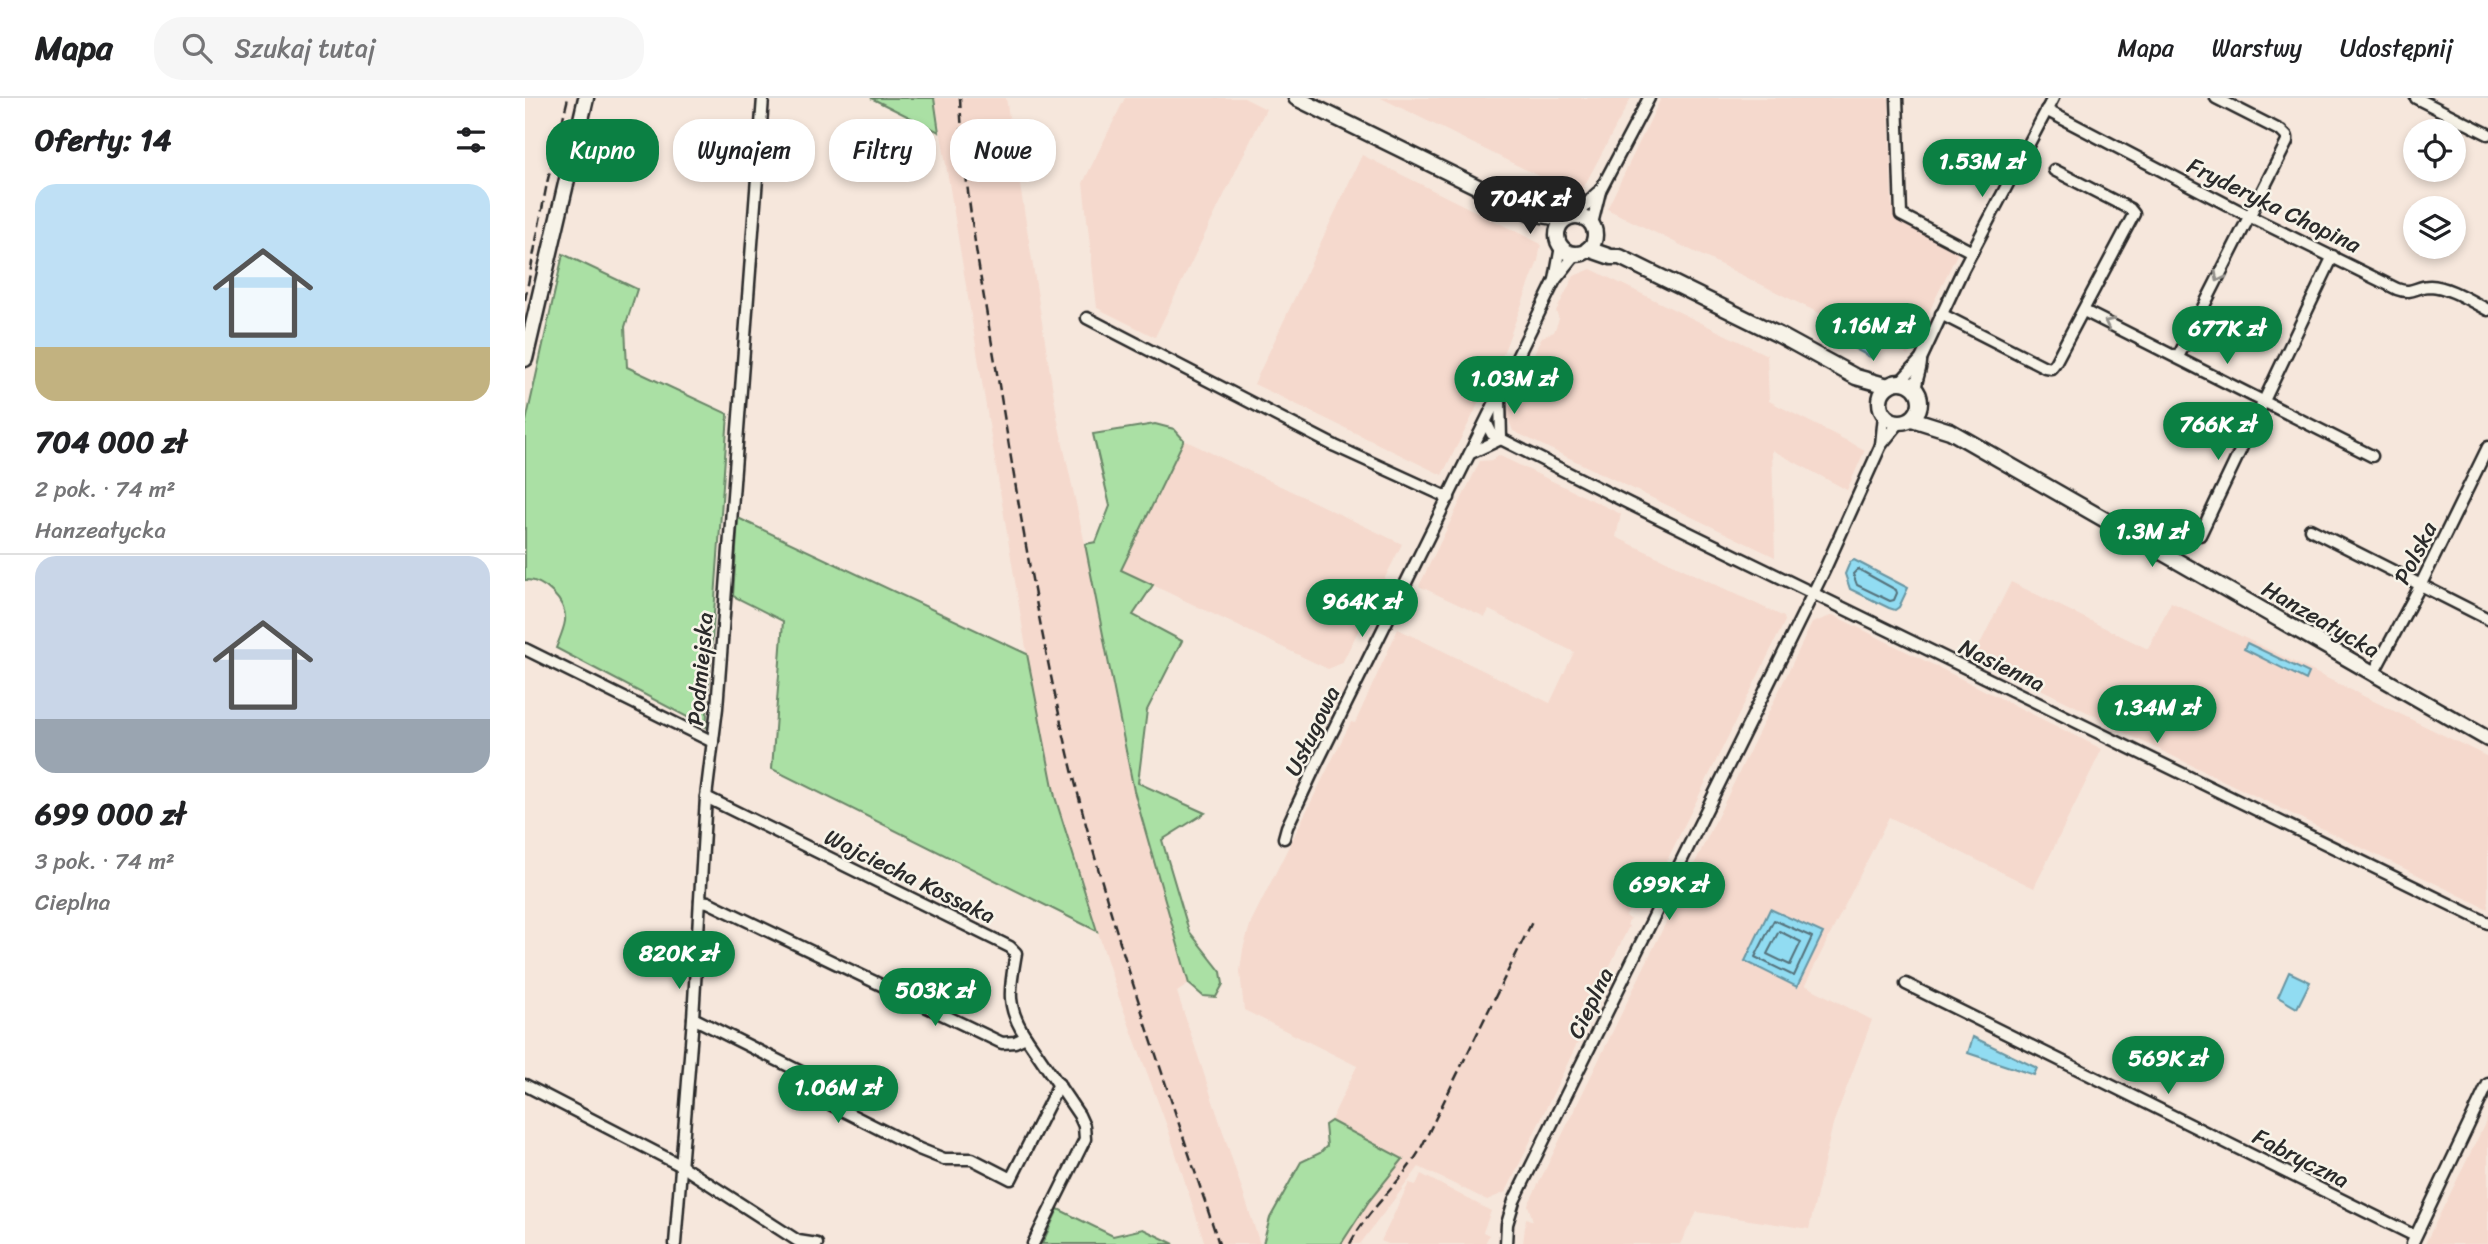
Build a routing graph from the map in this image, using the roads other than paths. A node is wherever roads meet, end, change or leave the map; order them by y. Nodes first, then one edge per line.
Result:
1 (586, 98) edge
2 (763, 98) edge
3 (1296, 98) edge
4 (1649, 98) edge
5 (1897, 98) edge
6 (2053, 98) edge
7 (2216, 98) edge
8 (2416, 98) edge
9 (2046, 110) junction
10 (2488, 134) edge
11 (2054, 170) dead end
12 (1600, 191) junction
13 (1531, 213) junction
14 (2249, 216) junction
15 (1571, 217) junction
16 (1594, 229) junction
17 (1559, 241) junction
18 (1972, 251) junction
19 (1582, 252) junction
20 (2333, 256) junction
21 (1621, 257) junction
22 (1555, 279) junction
23 (2488, 310) edge
24 (2084, 311) junction
25 (1941, 314) junction
26 (1087, 318) dead end
27 (2178, 357) junction
28 (525, 359) edge
29 (1921, 359) junction
30 (1856, 377) junction
31 (1894, 384) junction
32 (1500, 394) junction
33 (1918, 397) junction
34 (1880, 400) junction
35 (2263, 401) junction
36 (1884, 415) junction
37 (1906, 421) junction
38 (1486, 422) junction
39 (1950, 431) junction
40 (1501, 439) junction
41 (1881, 445) junction
42 (2488, 447) edge
43 (1471, 453) junction
44 (2372, 456) dead end
45 (1449, 498) junction
46 (2310, 529) dead end
47 (2200, 535) dead end
48 (2420, 586) junction
49 (1813, 594) junction
50 (2488, 619) edge
51 (525, 649) edge
52 (2373, 674) junction
53 (2488, 739) edge
54 (713, 741) junction
55 (706, 797) junction
56 (1284, 838) dead end
57 (700, 901) junction
58 (2488, 923) edge
59 (1906, 984) dead end
60 (693, 1018) junction
61 (1026, 1037) junction
62 (1059, 1084) junction
63 (2488, 1084) edge
64 (525, 1085) edge
65 (680, 1165) junction
66 (2414, 1240) edge
67 (674, 1244) edge
68 (817, 1244) edge
69 (1033, 1244) edge
70 (1506, 1244) edge

1 - 28 street
2 - 54 street, Podmiejska
3 - 13 street
4 - 12 street
5 - 18 street
6 - 9 street
7 - 14 street
8 - 10 street
9 - 14 street, Fryderyka Chopina
9 - 18 street
11 - 24 street
12 - 15 street
12 - 16 street
13 - 15 street
13 - 17 street
14 - 20 street, Fryderyka Chopina
14 -> 27 street
15 - 16 street
15 - 17 street
16 - 19 street
16 - 21 street
17 - 19 street
17 - 22 street, Usługowa
18 - 25 street
19 - 21 street
19 - 22 street, Usługowa
20 - 23 street, Fryderyka Chopina
20 - 35 street
21 - 30 street
22 - 32 street, Usługowa
24 - 25 street
27 -> 24 street
25 - 29 street
26 - 45 street
27 - 35 street
29 - 31 street
29 - 33 street
30 - 31 street
30 - 34 street
31 - 33 street
31 - 34 street
32 - 38 street, Usługowa
32 - 40 street, Usługowa
33 - 37 street
33 - 39 street, Hanzeatycka
34 - 36 street
35 - 44 street
35 - 47 street
36 - 37 street
36 - 41 street
37 - 39 street, Hanzeatycka
37 - 41 street
38 - 40 street
38 - 43 street, Usługowa
39 - 52 street, Hanzeatycka
40 - 43 street
40 - 49 street, Nasienna
41 - 49 street, Cieplna
42 - 48 street, Polska
43 - 45 street, Usługowa
45 - 56 street, Usługowa
46 - 48 street
48 - 50 street
48 - 52 street, Polska
49 - 58 street, Nasienna
49 - 70 street, Cieplna
51 - 54 street
52 - 53 street, Hanzeatycka
54 - 55 street, Podmiejska
55 - 57 street, Podmiejska
55 - 61 street, Wojciecha Kossaka
57 - 60 street, Podmiejska
57 - 61 street
59 - 66 street, Fabryczna
60 - 62 street
60 - 65 street, Podmiejska
61 - 62 street, Wojciecha Kossaka
62 - 69 street, Wojciecha Kossaka
63 - 66 street
64 - 65 street
65 - 67 street, Podmiejska
65 - 68 street

